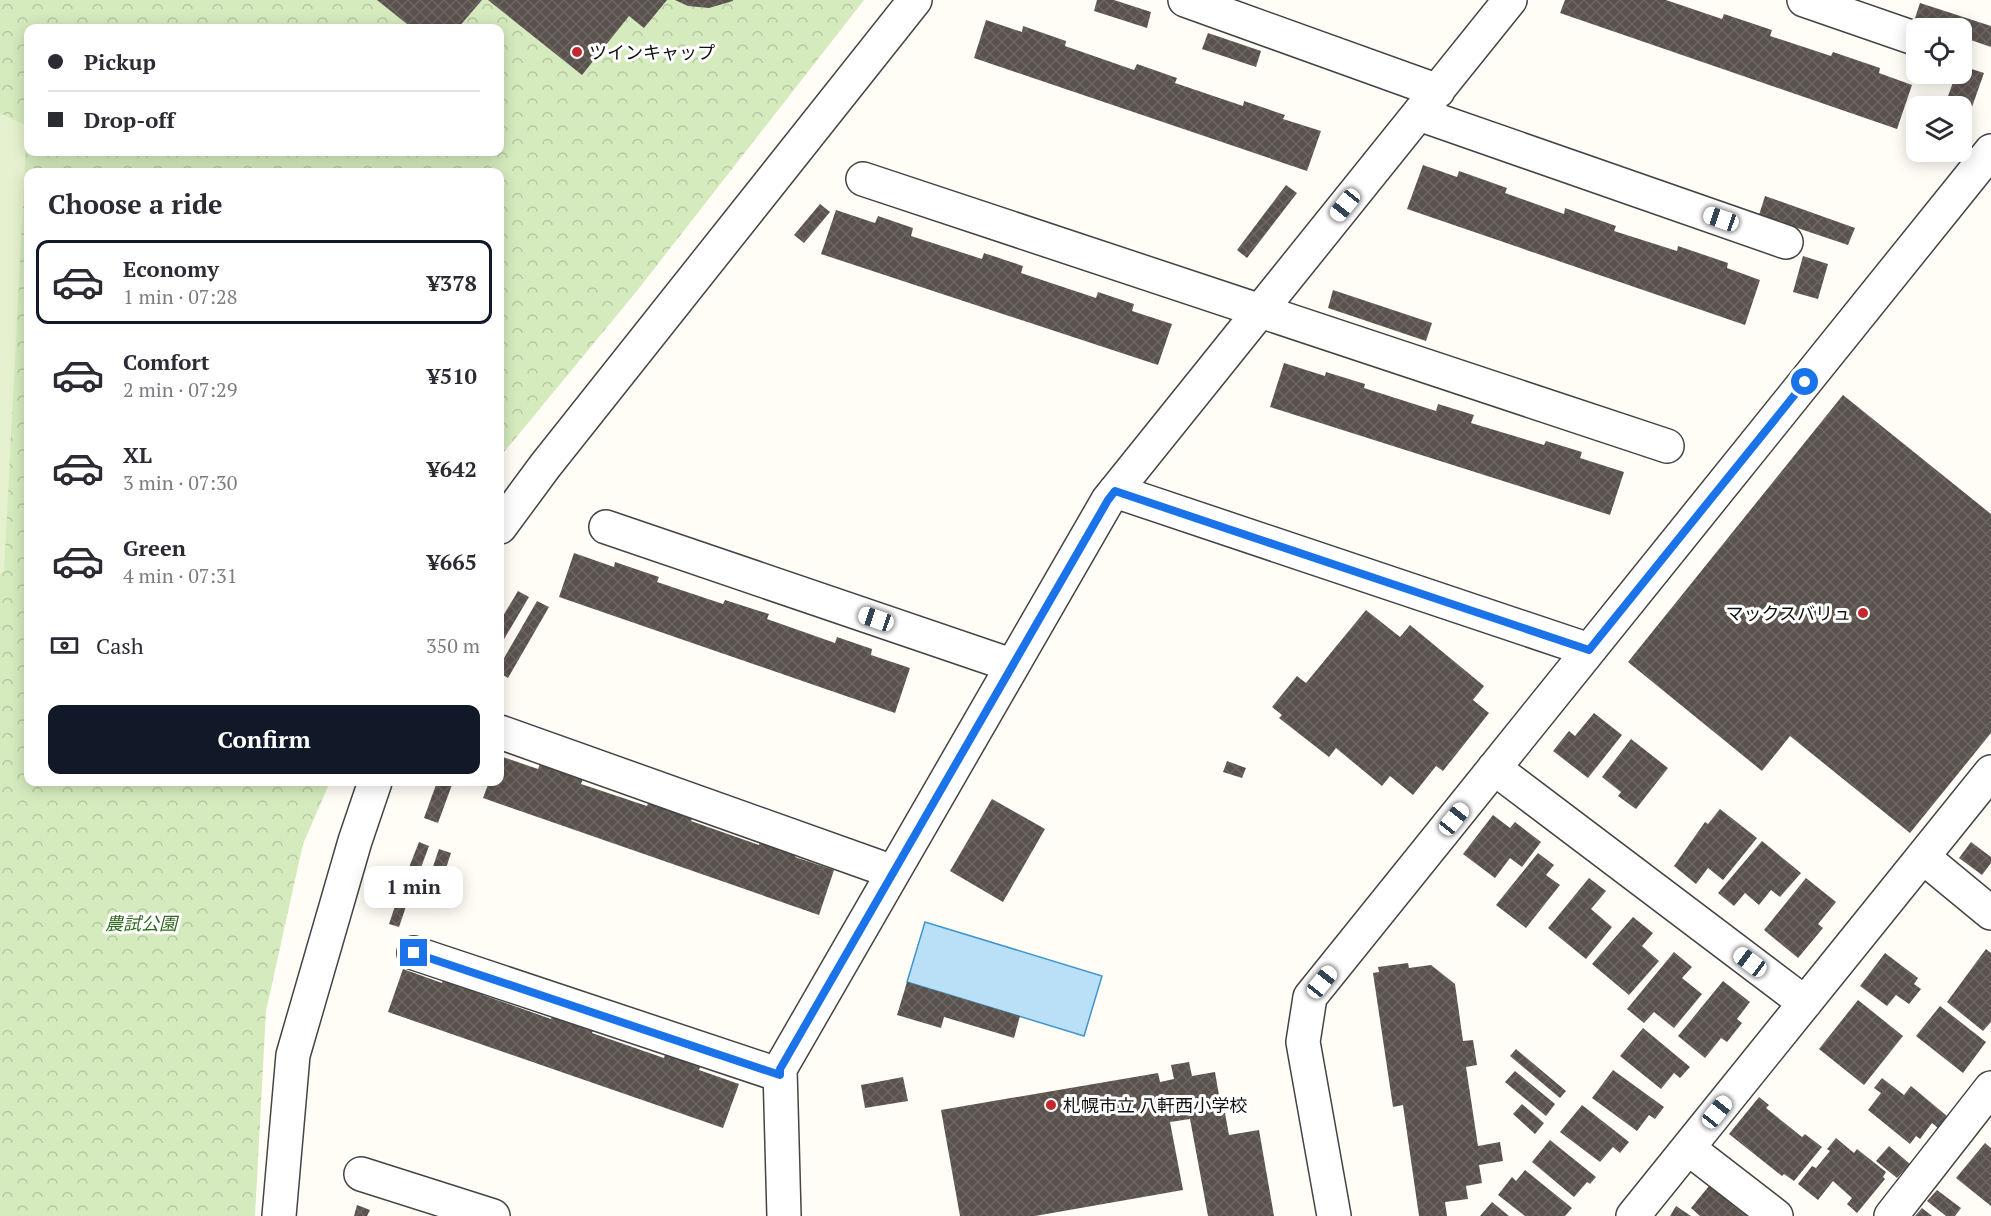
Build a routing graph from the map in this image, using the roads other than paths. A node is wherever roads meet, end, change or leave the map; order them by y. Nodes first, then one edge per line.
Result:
1 (915, 0) edge
2 (1185, 0) edge
3 (1510, 0) edge
4 (1804, 0) edge
5 (1906, 35) edge
6 (1428, 102) junction
7 (1991, 151) edge
8 (863, 179) dead end
9 (1786, 242) dead end
10 (1260, 310) junction
11 (1667, 446) dead end
12 (1115, 491) junction
13 (504, 522) edge
14 (606, 526) dead end
15 (1589, 650) junction
16 (1011, 665) junction
17 (504, 733) edge
18 (1494, 768) junction
19 (1991, 772) edge
20 (374, 786) edge
21 (1923, 857) junction
22 (893, 872) junction
23 (1991, 913) edge
24 (414, 953) dead end
25 (1805, 1003) junction
26 (780, 1075) junction
27 (1991, 1088) edge
28 (1688, 1148) junction
29 (361, 1174) dead end
30 (279, 1216) edge
31 (493, 1216) edge
32 (784, 1216) edge
33 (1334, 1216) edge
34 (1633, 1216) edge
35 (1776, 1216) edge
36 (1891, 1216) edge

1 - 13 street
2 - 6 street
3 - 6 street
4 - 5 street
6 - 9 street
6 - 10 street
7 - 15 street
8 - 10 street
10 - 11 street
10 - 12 street
12 - 15 street
12 - 16 street
14 - 16 street
15 - 18 street
16 - 22 street
17 - 22 street
18 - 25 street
18 - 33 street
19 - 21 street
20 - 30 street
21 - 23 street
21 - 25 street
22 - 26 street
24 - 26 street
25 - 28 street
26 - 32 street
27 - 36 street
28 - 34 street
28 - 35 street
29 - 31 street

